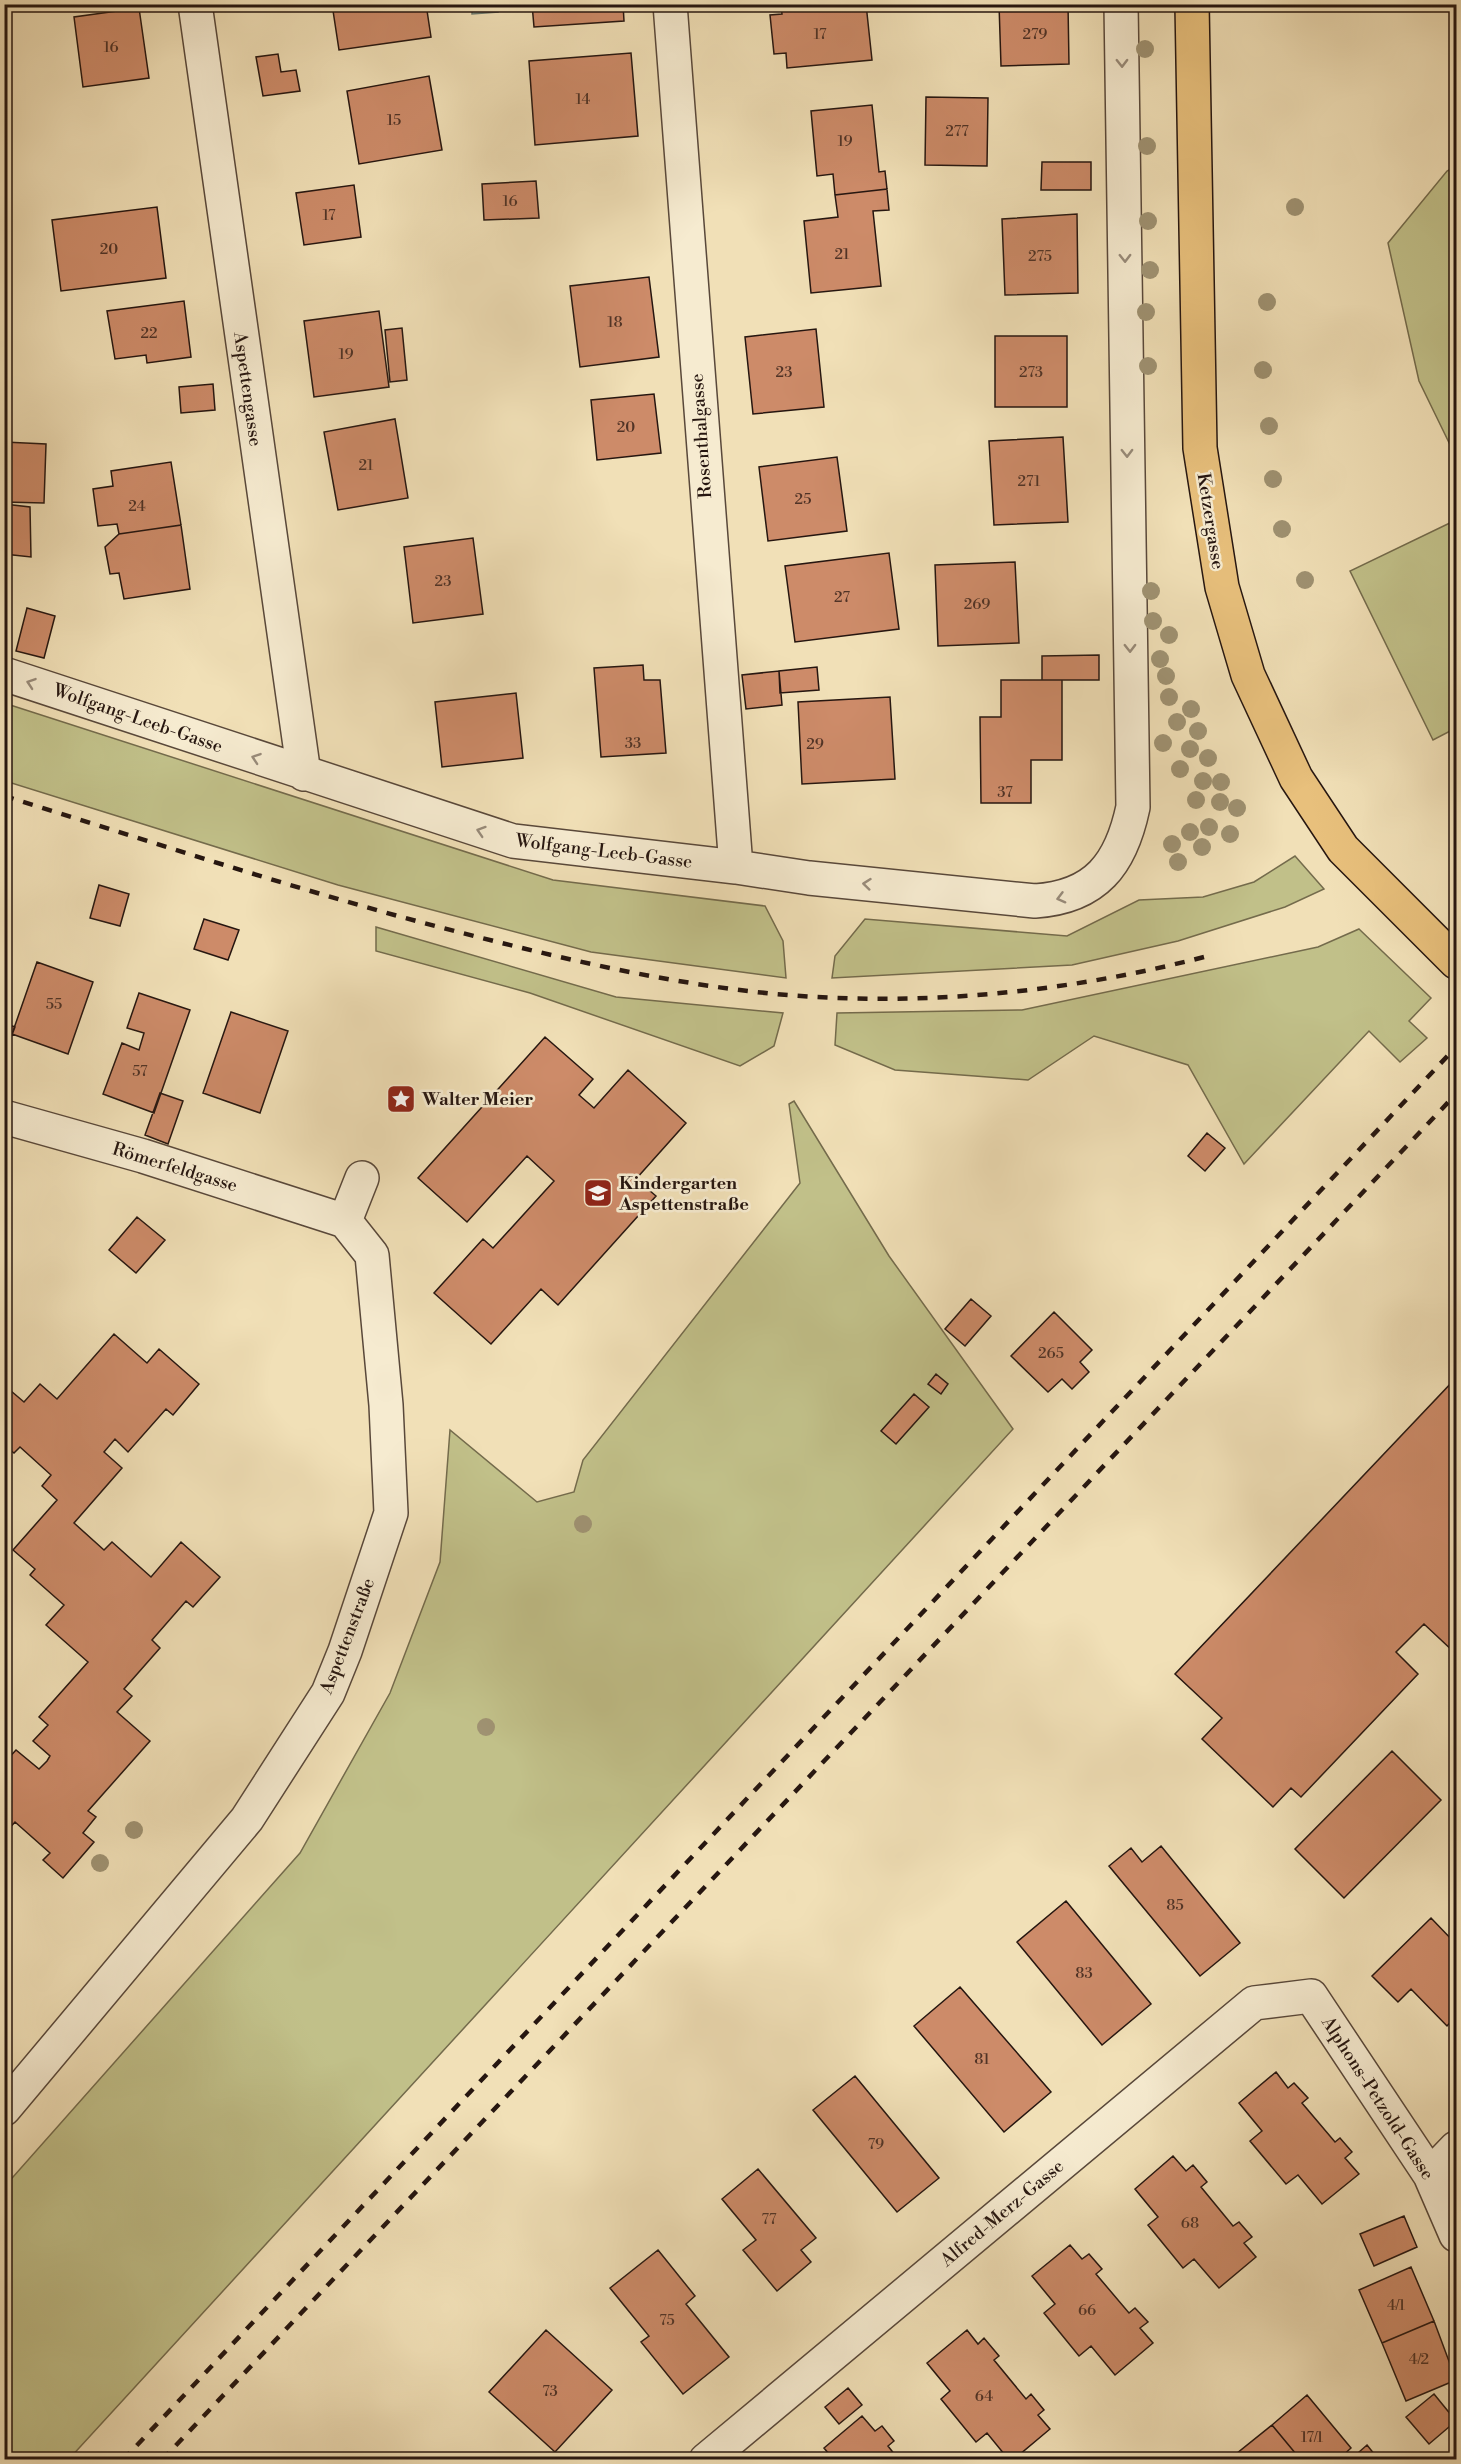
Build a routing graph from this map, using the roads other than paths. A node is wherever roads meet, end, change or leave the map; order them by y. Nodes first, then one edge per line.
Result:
1 (195, 4) edge
2 (670, 4) edge
3 (1121, 4) edge
4 (1192, 4) edge
5 (4, 674) edge
6 (304, 774) junction
7 (736, 867) junction
8 (1456, 962) edge
9 (4, 1117) edge
10 (362, 1178) dead end
11 (345, 1221) junction
12 (1311, 1996) joint
13 (4, 2109) edge
14 (1456, 2148) edge
15 (1431, 2175) junction
16 (1456, 2235) edge
17 (706, 2460) edge

1 - 6 street, Aspettengasse
2 - 7 street, Rosenthalgasse
3 -> 7 street, Wolfgang-Leeb-Gasse
4 - 8 main road, Ketzergasse
6 -> 5 street, Wolfgang-Leeb-Gasse
7 -> 6 street, Wolfgang-Leeb-Gasse
9 - 11 street, Römerfeldgasse
10 - 11 street
11 - 13 street, Aspettenstraße
12 - 15 street, Alphons-Petzold-Gasse
12 - 17 street, Alfred-Merz-Gasse
14 - 15 street
15 - 16 street, Alphons-Petzold-Gasse

